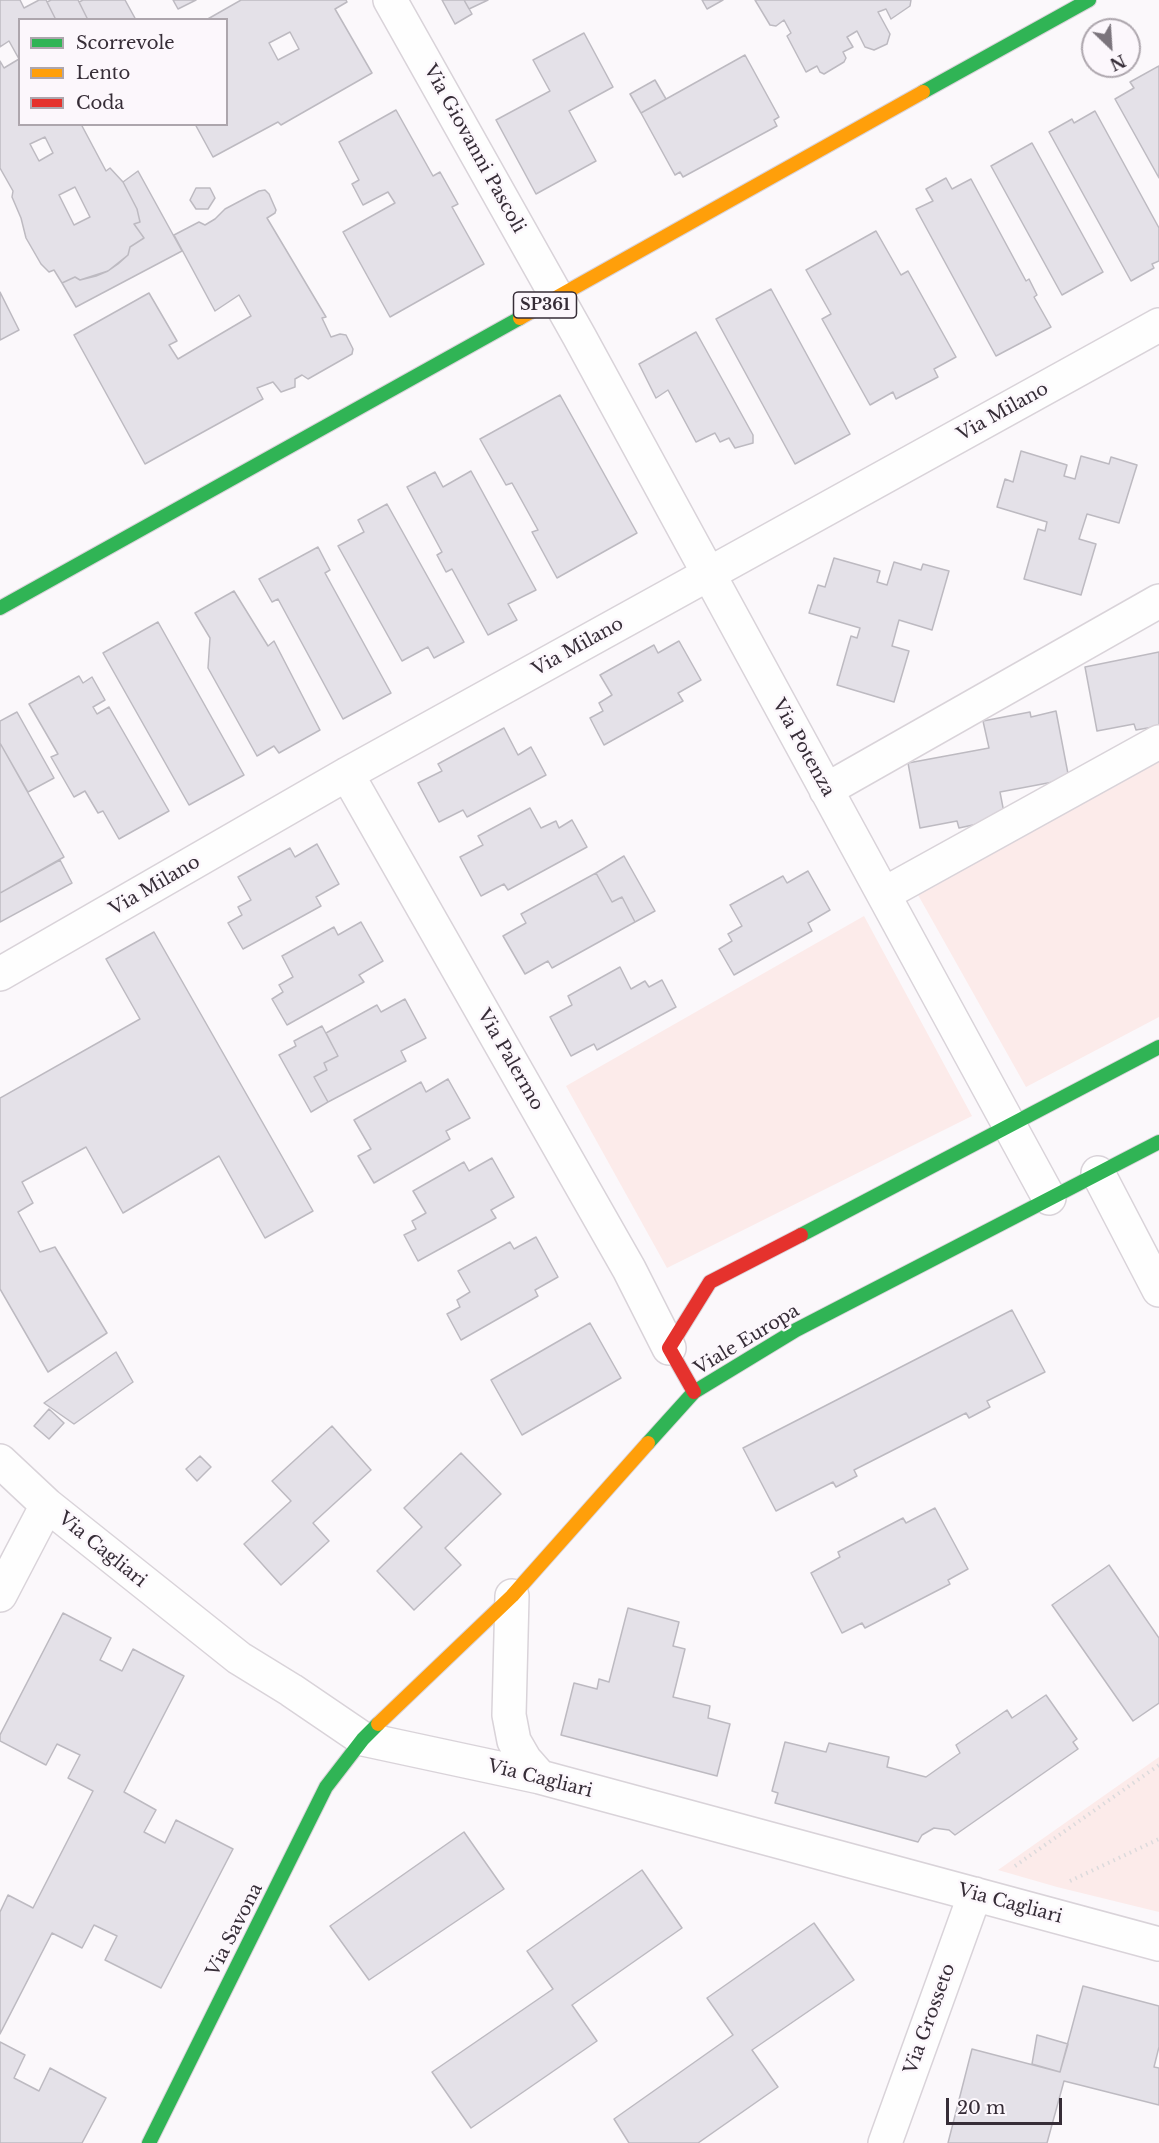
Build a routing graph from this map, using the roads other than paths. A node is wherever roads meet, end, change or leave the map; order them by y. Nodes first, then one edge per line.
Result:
1 (390, 0) edge
2 (1089, 0) edge
3 (558, 297) junction
4 (1159, 326) edge
5 (709, 575) junction
6 (1159, 601) edge
7 (0, 608) edge
8 (1159, 741) edge
9 (347, 774) junction
10 (826, 790) junction
11 (884, 894) junction
12 (0, 974) edge
13 (1159, 1047) edge
14 (1009, 1125) junction
15 (1159, 1142) edge
16 (1098, 1173) junction
17 (1049, 1198) junction
18 (1159, 1290) edge
19 (669, 1348) junction
20 (694, 1392) junction
21 (0, 1461) edge
22 (47, 1505) junction
23 (0, 1595) edge
24 (512, 1596) junction
25 (363, 1738) junction
26 (540, 1777) junction
27 (975, 1894) junction
28 (1159, 1944) edge
29 (149, 2143) edge
30 (885, 2143) edge

1 - 3 street, Via Giovanni Pascoli
2 - 3 street, SP361
3 - 5 street, Via Potenza
3 - 7 street, SP361
4 - 5 street, Via Milano
5 - 9 street, Via Milano
5 - 10 street, Via Potenza
6 - 10 street
8 - 11 street
9 - 12 street, Via Milano
9 - 19 street, Via Palermo
10 - 11 street, Via Potenza
11 - 14 street, Via Potenza
13 - 14 street, Viale Europa
14 - 17 street, Via Potenza
14 - 19 street, Viale Europa
15 - 16 street, Viale Europa
16 - 17 street, Viale Europa
16 - 18 street
17 - 20 street, Viale Europa
19 - 20 street, Viale Europa
20 - 24 street, Via Savona
21 - 22 street, Via Cagliari
22 - 23 street
22 - 25 street, Via Cagliari
24 - 25 street, Via Savona
24 - 26 street
25 - 26 street, Via Cagliari
25 - 29 street, Via Savona
26 - 27 street, Via Cagliari
27 - 28 street, Via Cagliari
27 - 30 street, Via Grosseto

